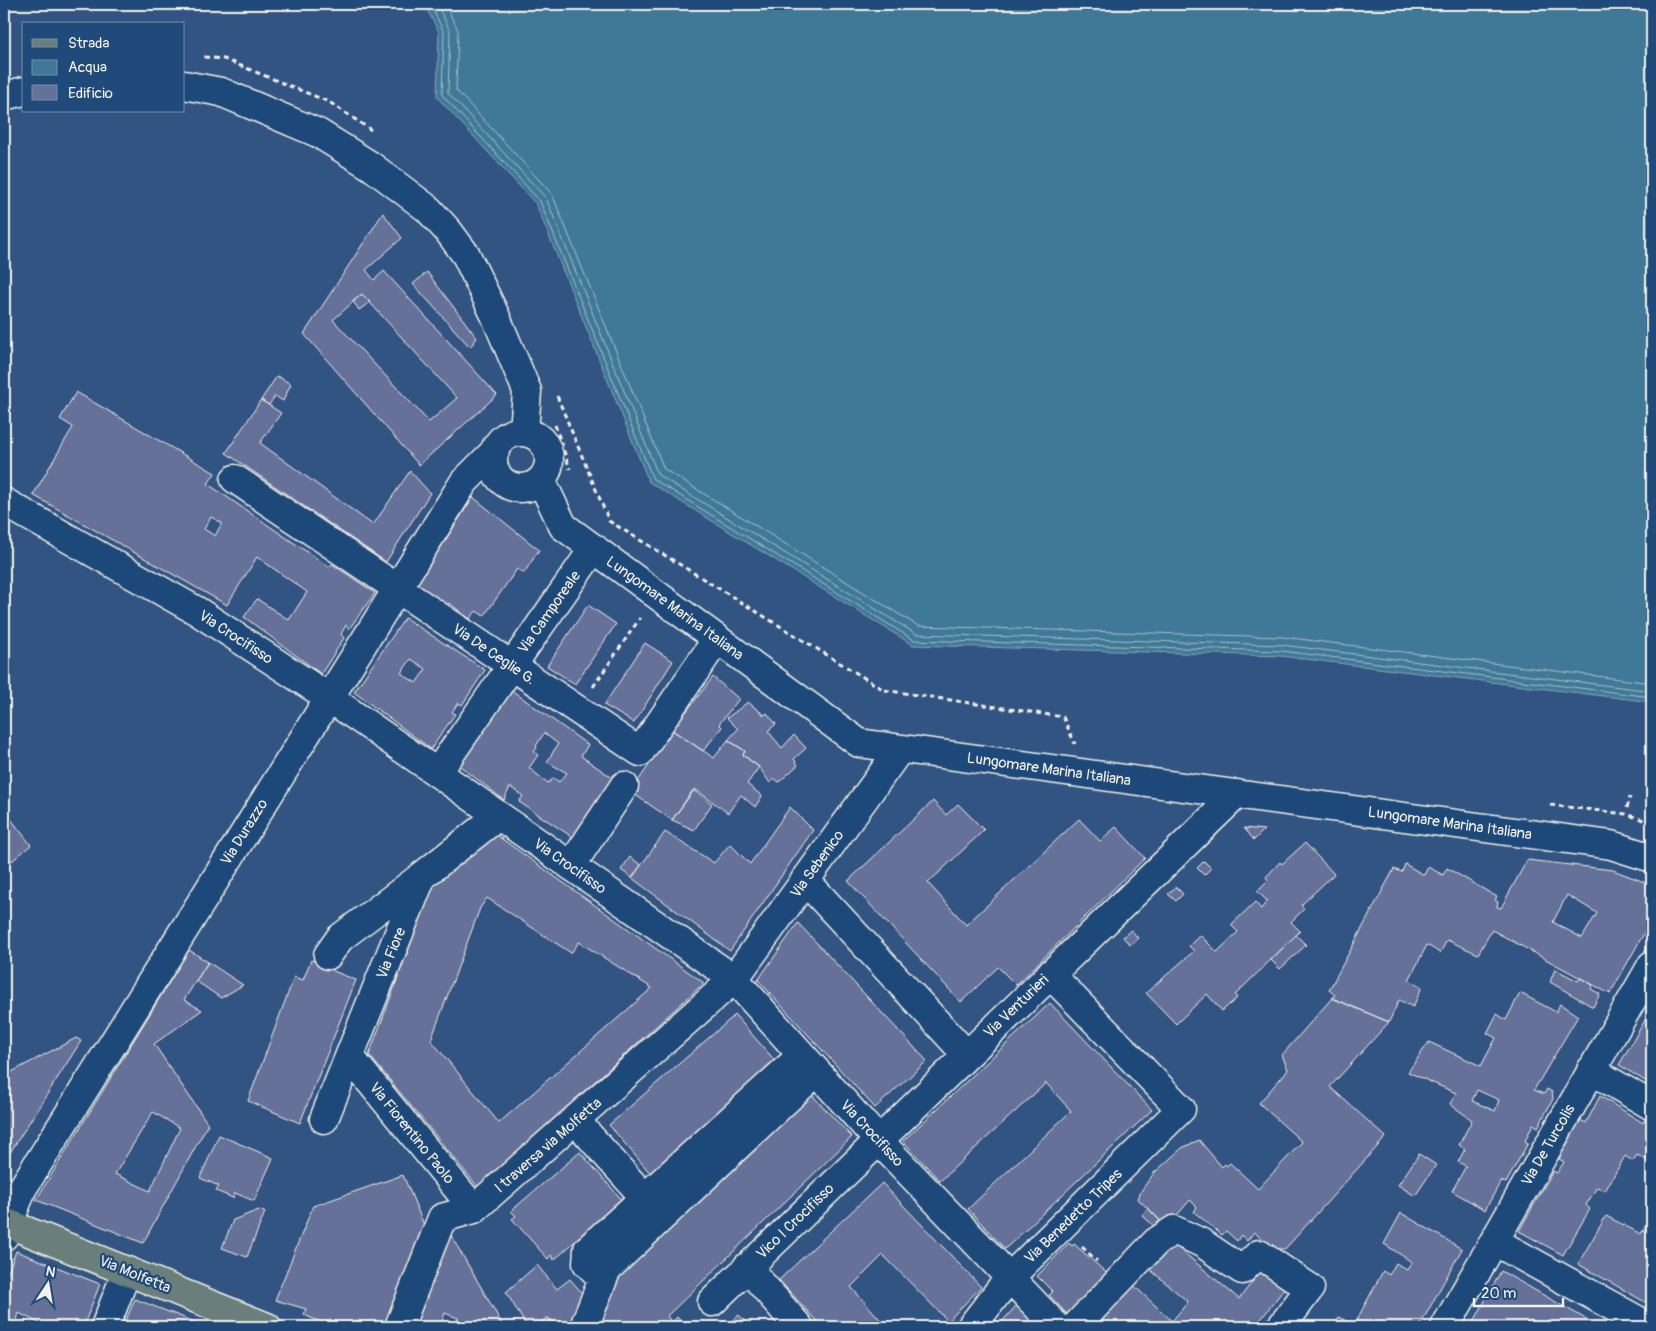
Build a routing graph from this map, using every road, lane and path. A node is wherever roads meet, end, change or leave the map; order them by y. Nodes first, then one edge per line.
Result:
1 (194, 57) dead end
2 (185, 85) edge
3 (22, 92) edge
4 (4, 96) edge
5 (372, 130) dead end
6 (556, 395) dead end
7 (552, 417) dead end
8 (524, 432) junction
9 (495, 450) junction
10 (571, 473) dead end
11 (235, 479) dead end
12 (542, 480) junction
13 (4, 502) edge
14 (594, 548) junction
15 (396, 588) junction
16 (656, 594) junction
17 (717, 639) junction
18 (512, 666) junction
19 (328, 697) junction
20 (578, 710) junction
21 (1076, 748) dead end
22 (900, 749) junction
23 (437, 774) junction
24 (624, 786) dead end
25 (1237, 794) junction
26 (1630, 797) dead end
27 (1547, 805) dead end
28 (1627, 808) dead end
29 (498, 816) junction
30 (1652, 823) edge
31 (1652, 858) edge
32 (571, 866) junction
33 (422, 876) junction
34 (805, 880) junction
35 (328, 955) dead end
36 (1652, 965) edge
37 (1050, 974) junction
38 (734, 979) junction
39 (966, 1054) junction
40 (350, 1057) junction
41 (809, 1064) junction
42 (1591, 1070) junction
43 (1652, 1106) edge
44 (324, 1119) dead end
45 (576, 1121) junction
46 (878, 1140) junction
47 (645, 1198) junction
48 (474, 1209) junction
49 (5, 1227) edge
50 (1061, 1228) junction
51 (1494, 1241) junction
52 (747, 1267) junction
53 (607, 1269) junction
54 (127, 1271) junction
55 (1009, 1278) junction
56 (1118, 1281) junction
57 (712, 1302) dead end
58 (251, 1324) edge
59 (104, 1327) edge
60 (399, 1327) edge
61 (584, 1327) edge
62 (799, 1327) edge
63 (971, 1327) edge
64 (1057, 1327) edge
65 (1075, 1327) edge
66 (1281, 1327) edge
67 (1445, 1327) edge
68 (1650, 1327) edge

1 - 5 path
2 - 8 street
3 - 4 street
6 - 21 path
7 - 10 path
8 - 9 street
8 - 12 street
9 - 12 street
9 - 15 street, Via Durazzo
11 - 15 street, Via De Ceglie G.
12 - 14 street, Lungomare Marina Italiana
13 - 19 street, Via Crocifisso
14 - 16 street, Lungomare Marina Italiana
14 - 18 street, Via Camporeale
15 - 18 street, Via De Ceglie G.
15 - 19 street, Via Durazzo
16 - 17 street, Lungomare Marina Italiana
16 - 20 path
17 - 20 street, Via De Ceglie G.
17 - 22 street, Lungomare Marina Italiana
18 - 20 street, Via De Ceglie G.
18 - 23 street, Via Camporeale
19 - 23 street, Via Crocifisso
19 - 49 street, Via Durazzo
22 - 25 street, Lungomare Marina Italiana
22 - 34 street, Via Sebenico
23 - 29 street, Via Crocifisso
24 - 32 street
25 - 31 street, Lungomare Marina Italiana
25 - 37 street, Via Venturieri
26 - 28 path
27 - 30 path
29 - 32 street, Via Crocifisso
29 - 33 street
32 - 38 street, Via Crocifisso
33 - 35 street
33 - 40 street, Via Fiore
34 - 38 street, Via Sebenico
34 - 39 street
36 - 42 street, Via De Turcolis
37 - 39 street, Via Venturieri
37 - 50 street, Via Benedetto Tripes
38 - 41 street, Via Crocifisso
38 - 45 street, I traversa via Molfetta
39 - 46 street, Via Venturieri
40 - 44 street, Via Fiore
40 - 48 street, Via Fiorentino Paolo
41 - 46 street, Via Crocifisso
41 - 47 street
41 - 53 street
42 - 43 street
42 - 51 street, Via De Turcolis
45 - 47 street
45 - 48 street, I traversa via Molfetta
46 - 52 street, Vico I Crocifisso
46 - 55 street, Via Crocifisso
47 - 53 street
48 - 60 street, I traversa via Molfetta
49 - 54 main road, Via Molfetta
50 - 55 street, Via Benedetto Tripes
50 - 56 path
51 - 67 street, Via De Turcolis
51 - 68 street
52 - 57 street, Vico I Crocifisso
52 - 62 street
53 - 61 street
54 - 58 main road, Via Molfetta
54 - 59 street
55 - 63 street, Via Benedetto Tripes
55 - 64 street, Via Crocifisso
56 - 65 street
56 - 66 street

